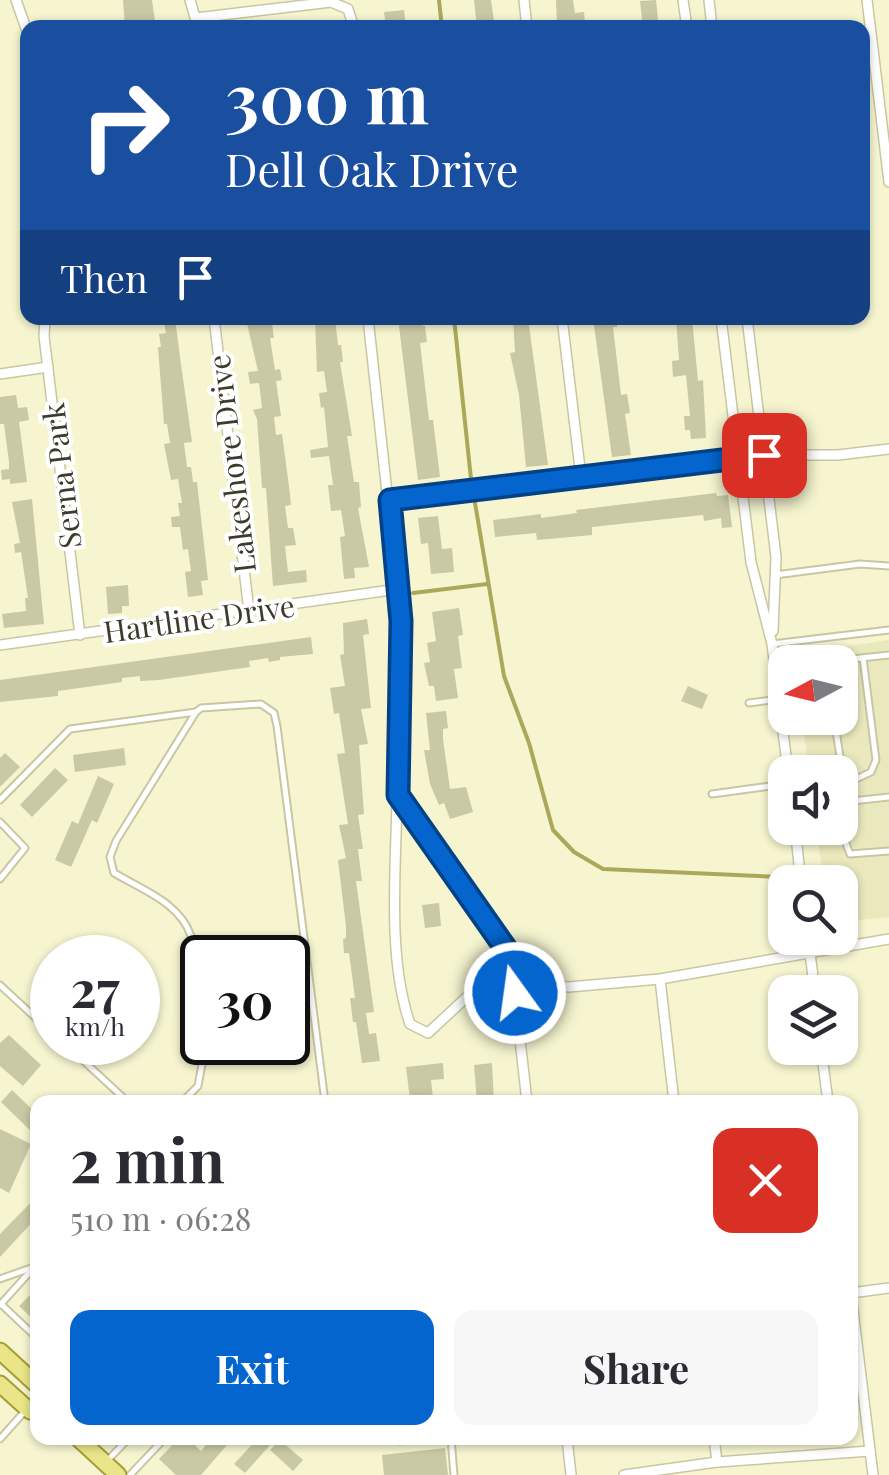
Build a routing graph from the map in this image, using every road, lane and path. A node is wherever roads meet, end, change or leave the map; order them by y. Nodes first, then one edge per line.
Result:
1 (216, 20) edge
2 (351, 20) edge
3 (870, 25) edge
4 (889, 182) edge
5 (45, 325) edge
6 (215, 325) edge
7 (369, 325) edge
8 (563, 325) edge
9 (722, 325) edge
10 (748, 325) edge
11 (48, 366) junction
12 (0, 374) edge
13 (889, 448) edge
14 (764, 455) junction
15 (738, 458) junction
16 (581, 477) junction
17 (390, 500) junction
18 (889, 566) edge
19 (775, 575) junction
20 (398, 589) junction
21 (249, 612) junction
22 (889, 630) edge
23 (80, 634) junction
24 (772, 644) junction
25 (0, 646) edge
26 (889, 656) edge
27 (864, 658) junction
28 (858, 659) edge
29 (768, 700) edge
30 (750, 702) dead end
31 (196, 712) junction
32 (837, 735) edge
33 (768, 786) edge
34 (712, 794) dead end
35 (398, 795) junction
36 (889, 797) edge
37 (0, 800) edge
38 (858, 800) edge
39 (0, 822) edge
40 (847, 845) edge
41 (889, 851) edge
42 (0, 879) edge
43 (889, 939) edge
44 (858, 945) edge
45 (810, 955) joint
46 (511, 956) junction
47 (812, 975) edge
48 (660, 979) junction
49 (0, 984) edge
50 (30, 1012) edge
51 (88, 1065) edge
52 (823, 1065) edge
53 (120, 1095) edge
54 (189, 1095) edge
55 (324, 1095) edge
56 (525, 1095) edge
57 (673, 1095) edge
58 (827, 1095) edge
59 (30, 1267) edge
60 (30, 1272) edge
61 (0, 1279) edge
62 (889, 1288) edge
63 (858, 1291) edge
64 (0, 1305) edge
65 (30, 1332) edge
66 (0, 1351) edge
67 (858, 1351) edge
68 (30, 1379) edge
69 (0, 1384) edge
70 (30, 1408) edge
71 (30, 1412) edge
72 (0, 1439) edge
73 (86, 1445) edge
74 (127, 1445) edge
75 (155, 1445) edge
76 (452, 1445) edge
77 (567, 1445) edge
78 (715, 1445) edge
79 (870, 1451) junction
80 (717, 1462) junction
81 (117, 1472) edge
82 (454, 1475) edge
83 (571, 1475) edge
84 (624, 1475) edge
85 (873, 1475) edge

1 - 2 street
3 - 4 street
5 - 11 street, Serna Park
6 - 21 street, Lakeshore Drive
7 - 17 street
8 - 16 street
9 - 15 street
10 - 14 street
11 - 12 street
11 - 23 street, Serna Park
13 - 14 street
14 - 15 street
14 - 19 street
15 - 16 street
15 - 24 street
16 - 17 street
17 - 20 street
18 - 19 lane
19 - 24 street
20 - 21 street, Hartline Drive
20 - 35 street
21 - 23 street, Hartline Drive
22 - 24 lane
23 - 25 street, Hartline Drive
26 - 27 lane
27 - 28 lane
27 - 32 lane
29 - 30 lane
31 - 37 lane
31 - 54 lane
31 - 55 lane
33 - 34 lane
35 - 46 street
35 - 46 street
36 - 38 lane
39 - 42 lane
40 - 41 lane
43 - 44 street
45 - 47 street
45 - 48 street
46 - 48 street
46 - 56 street
48 - 57 street
49 - 50 lane
51 - 53 lane
52 - 58 street
59 - 61 lane
60 - 64 lane
62 - 63 street
64 - 65 lane
66 - 68 main road
67 - 79 street
69 - 70 main road
71 - 72 lane
73 - 81 main road
74 - 81 lane
75 - 81 lane
76 - 82 lane
77 - 83 street
78 - 80 street
79 - 80 street
79 - 85 street
80 - 84 street

